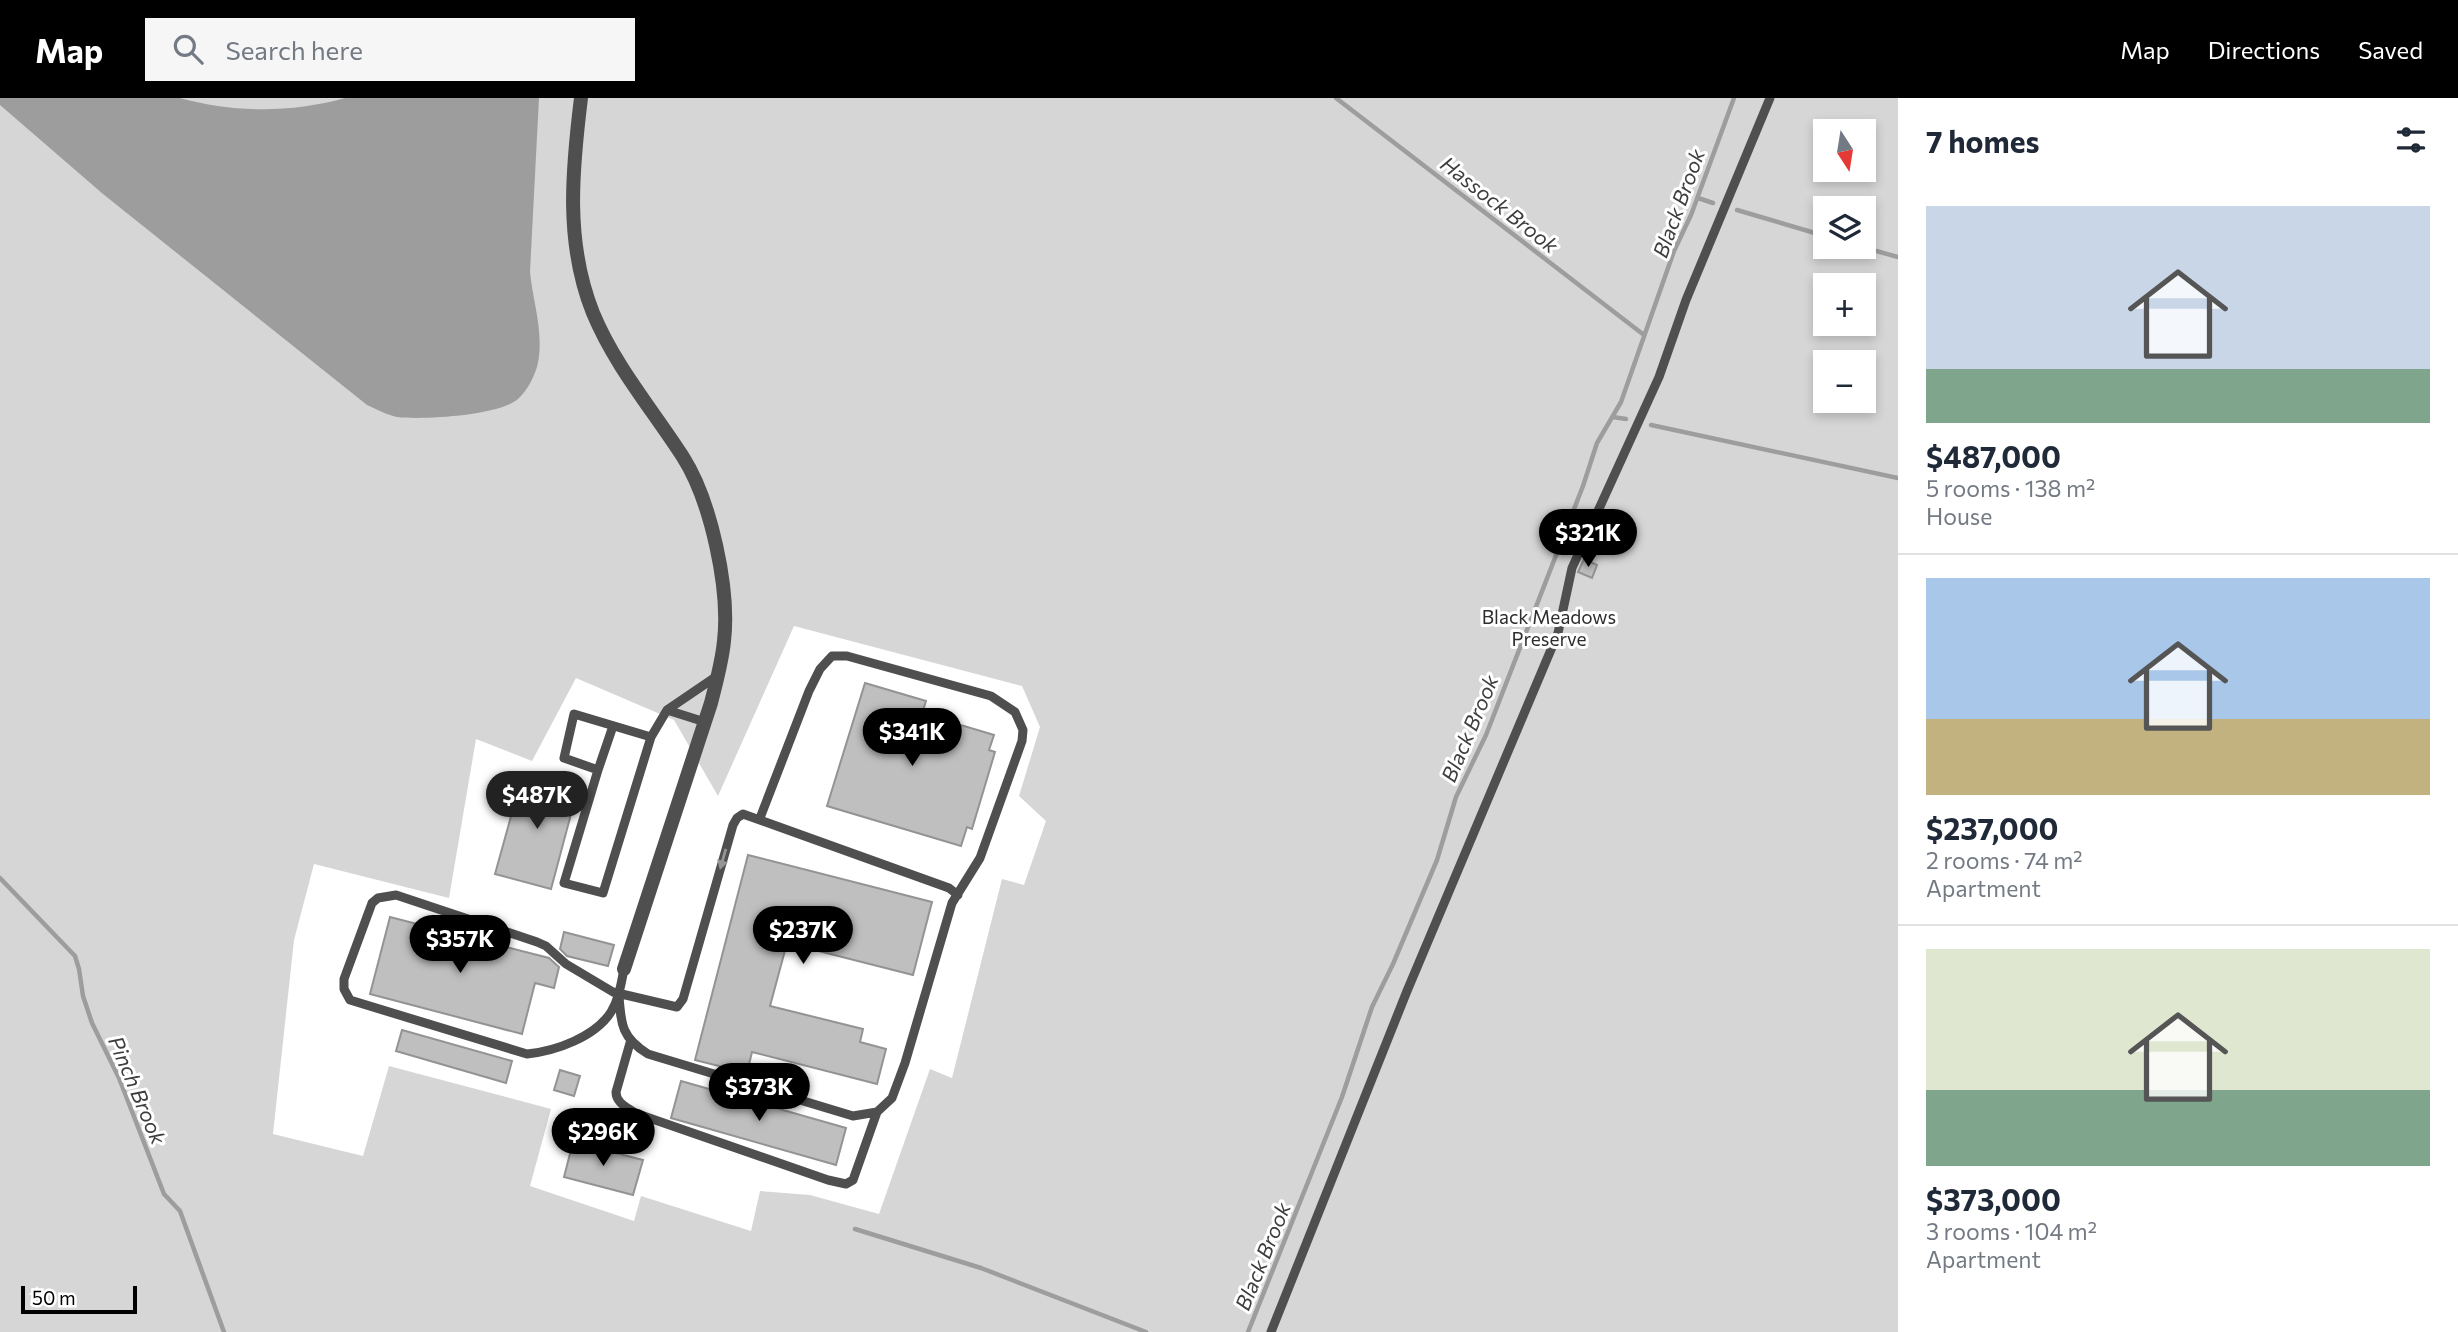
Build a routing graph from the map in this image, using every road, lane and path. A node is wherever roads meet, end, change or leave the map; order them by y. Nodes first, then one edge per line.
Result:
1 (580, 98) edge
2 (589, 98) edge
3 (1770, 98) edge
4 (577, 133) junction
5 (718, 675) junction
6 (667, 710) junction
7 (705, 722) junction
8 (613, 726) junction
9 (651, 737) junction
10 (598, 770) junction
11 (760, 818) junction
12 (958, 895) junction
13 (624, 969) joint
14 (619, 995) junction
15 (630, 1043) junction
16 (877, 1112) junction
17 (1271, 1332) edge

1 - 4 street
2 - 4 lane
3 - 17 lane
4 - 5 street
5 - 6 lane
5 - 7 street
6 - 7 lane
6 - 9 lane
7 - 13 street
8 - 9 lane
8 - 10 lane
8 - 10 lane
9 - 10 lane
11 - 12 lane
11 - 12 lane
11 -> 14 lane
12 - 16 lane
13 - 14 lane
14 - 14 lane
14 - 15 lane
15 - 16 lane
15 - 16 lane

